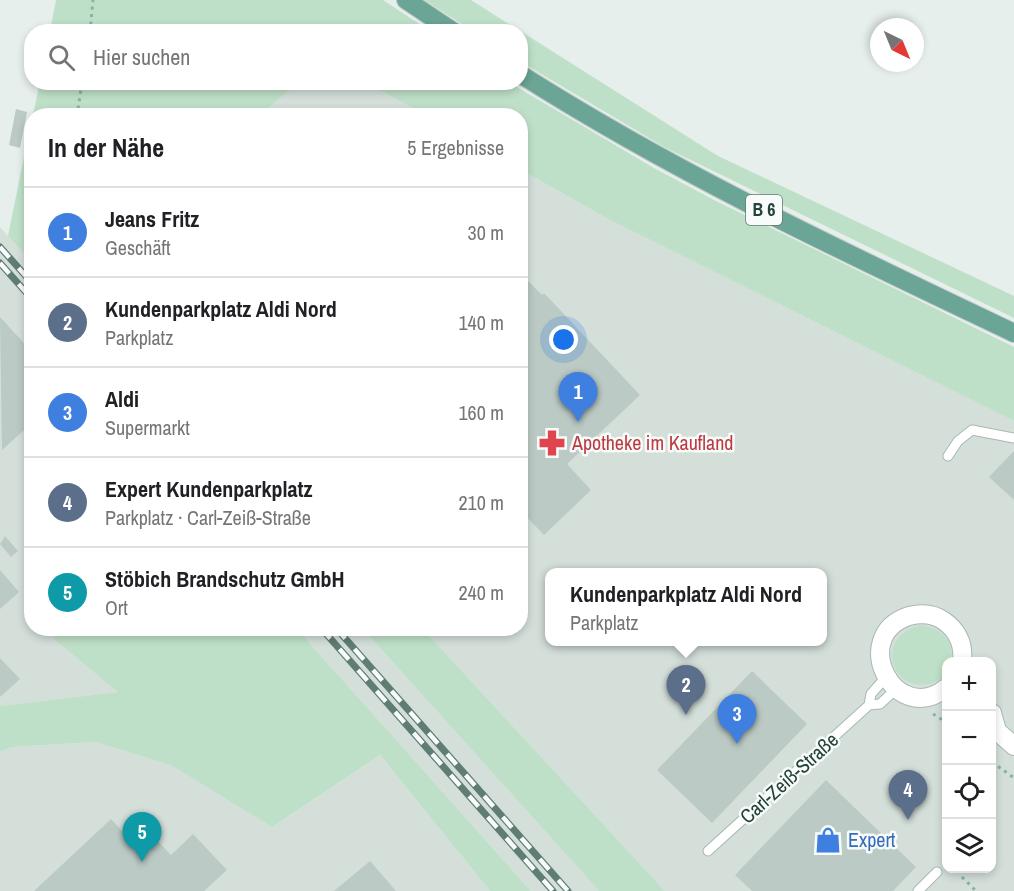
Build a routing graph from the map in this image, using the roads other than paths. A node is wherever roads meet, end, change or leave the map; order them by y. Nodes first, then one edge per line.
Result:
1 (406, 0) edge
2 (442, 24) edge
3 (528, 79) edge
4 (1014, 333) edge
5 (1014, 438) edge
6 (948, 456) dead end
7 (962, 657) edge
8 (891, 683) junction
9 (942, 693) edge
10 (869, 705) junction
11 (996, 732) edge
12 (1014, 746) edge
13 (708, 851) dead end
14 (937, 872) dead end
15 (918, 891) edge

1 - 2 main road
3 - 4 main road, B 6
5 - 6 lane
7 - 8 street
8 - 9 street
8 - 10 lane, Carl-Zeiß-Straße
8 - 10 lane, Carl-Zeiß-Straße
10 - 13 lane, Carl-Zeiß-Straße
11 - 12 street
14 - 15 lane

